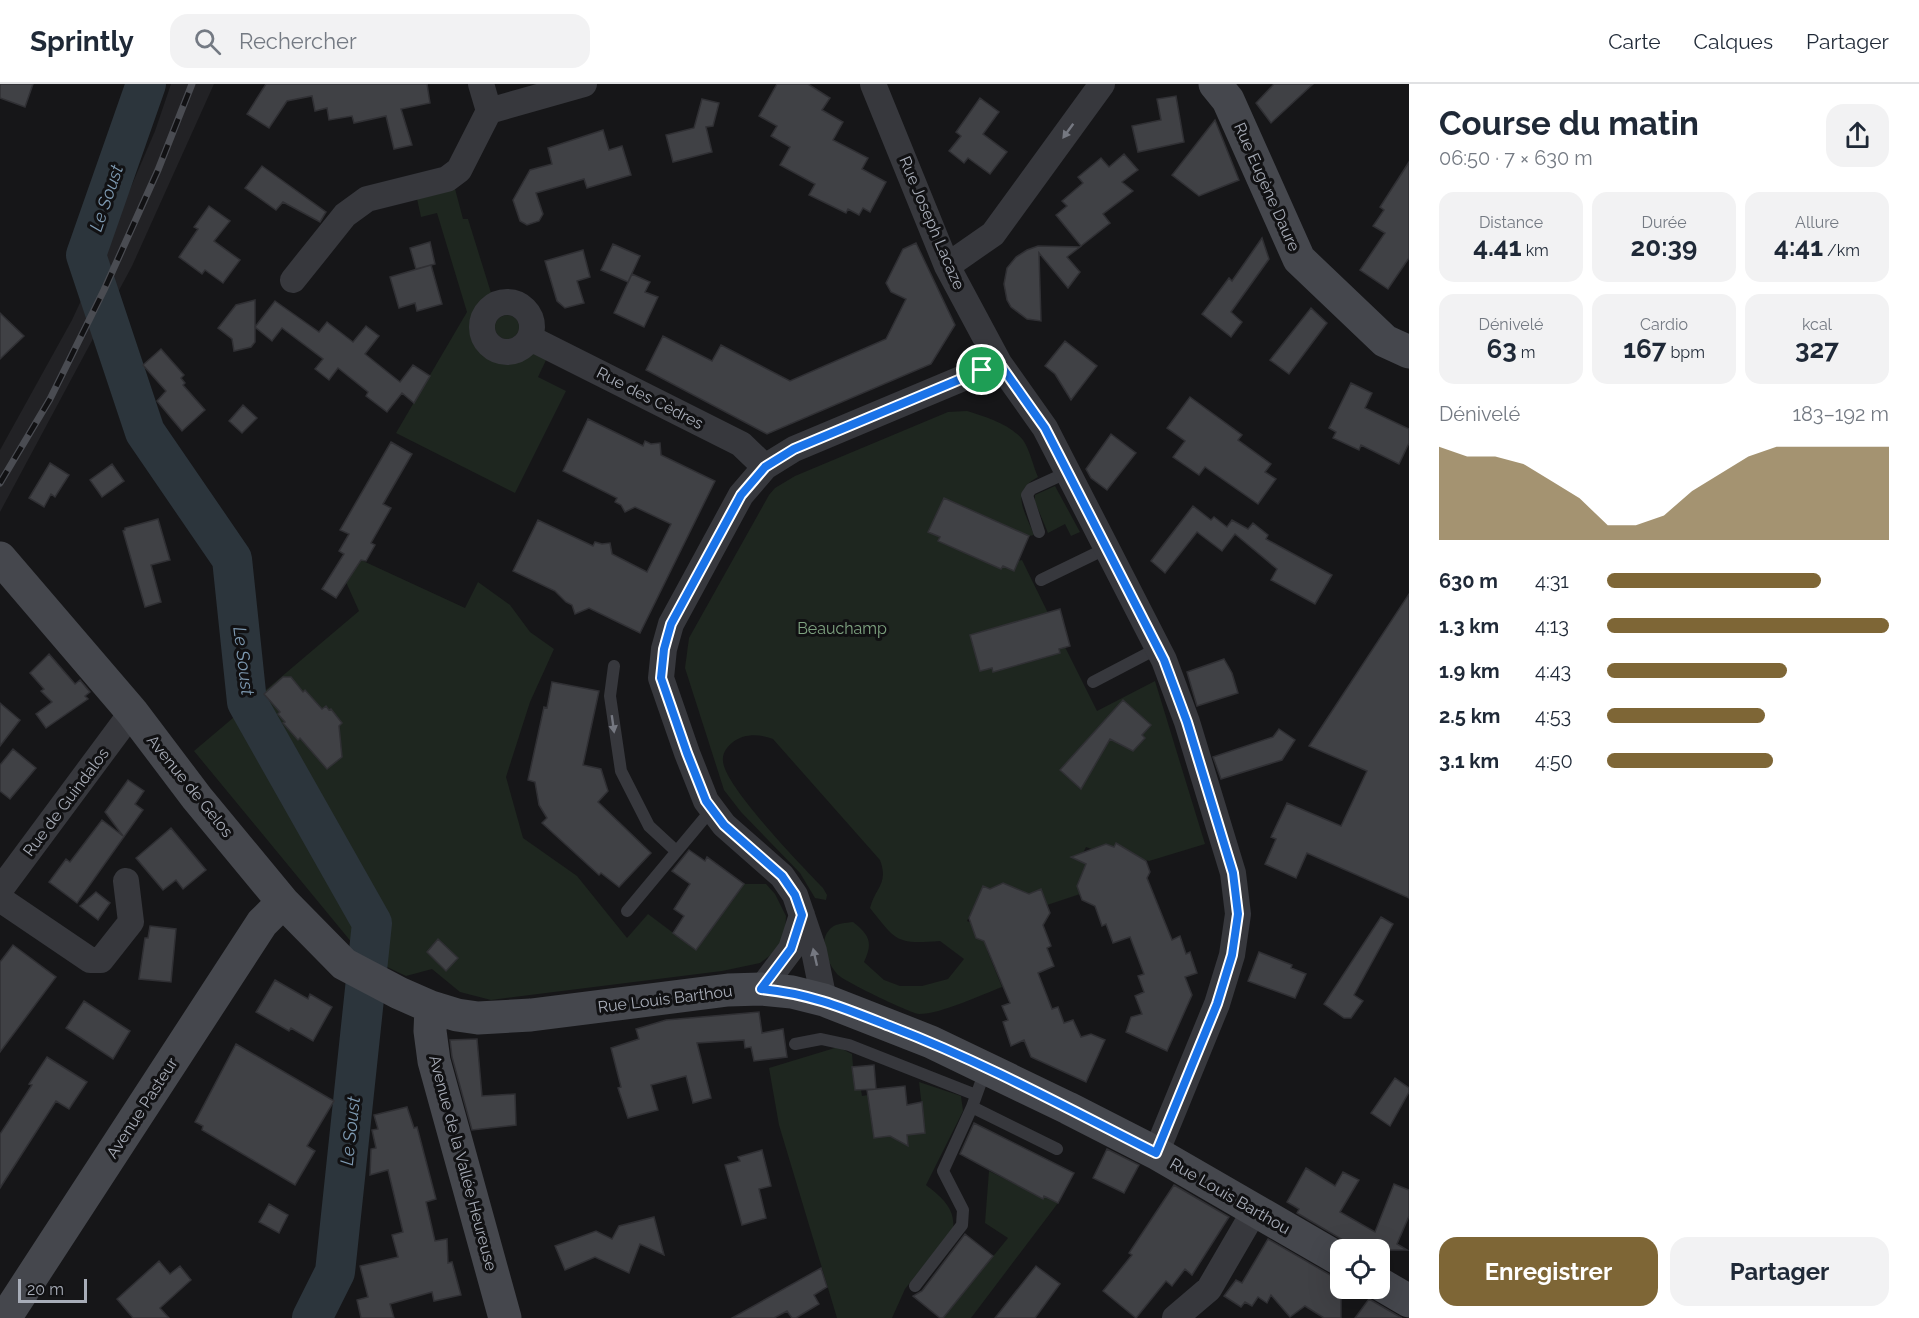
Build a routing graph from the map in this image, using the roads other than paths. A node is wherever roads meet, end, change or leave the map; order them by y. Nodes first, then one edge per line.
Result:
1 (481, 84) edge
2 (584, 84) edge
3 (873, 84) edge
4 (1102, 84) edge
5 (1215, 84) edge
6 (489, 111) junction
7 (947, 266) junction
8 (293, 280) dead end
9 (530, 338) dead end
10 (1409, 352) edge
11 (999, 363) junction
12 (765, 467) junction
13 (1068, 472) junction
14 (1039, 532) dead end
15 (1107, 548) junction
16 (0, 558) edge
17 (1041, 580) dead end
18 (1158, 648) junction
19 (614, 666) dead end
20 (1093, 682) dead end
21 (132, 712) junction
22 (712, 808) junction
23 (676, 851) junction
24 (126, 881) dead end
25 (0, 890) edge
26 (0, 899) edge
27 (284, 902) junction
28 (627, 911) dead end
29 (802, 915) junction
30 (761, 989) junction
31 (399, 993) joint
32 (824, 1000) junction
33 (431, 1007) junction
34 (795, 1044) dead end
35 (978, 1090) junction
36 (1057, 1149) dead end
37 (1156, 1153) junction
38 (1255, 1210) junction
39 (1330, 1254) edge
40 (915, 1286) dead end
41 (1390, 1290) edge
42 (1409, 1301) edge
43 (5, 1318) edge
44 (505, 1318) edge
45 (1175, 1318) edge

1 - 6 street
2 - 6 street
3 - 7 street, Rue Joseph Lacaze
4 -> 7 street
5 - 10 street, Rue Eugène Daure
6 - 8 street
7 - 11 street, Rue Joseph Lacaze
9 - 12 street, Rue des Cèdres
11 - 12 street
11 - 13 street, Rue Joseph Lacaze
12 - 22 street
13 - 14 lane
13 - 15 street, Rue Joseph Lacaze
15 - 17 lane
15 - 18 street, Rue Joseph Lacaze
16 - 21 street, Avenue de Gelos
18 - 20 lane
18 - 37 street, Rue Joseph Lacaze
19 -> 23 lane
21 - 25 street, Rue de Guindalos
21 - 27 street, Avenue de Gelos
22 - 23 lane
22 - 29 street
23 - 28 lane
24 - 26 street
27 - 31 street, Avenue de Gelos
27 - 43 street, Avenue Pasteur
29 - 30 street
32 -> 29 street
30 - 32 street, Rue Louis Barthou
30 - 33 street, Rue Louis Barthou
31 - 33 street, Rue Louis Barthou
32 - 35 street, Rue Louis Barthou
33 - 44 street, Avenue de la Vallée Heureuse
34 - 35 lane
35 - 36 lane
35 - 37 street, Rue Louis Barthou
35 - 40 lane
37 - 38 street, Rue Louis Barthou
38 - 39 street, Rue Louis Barthou
38 - 45 street
41 - 42 street

